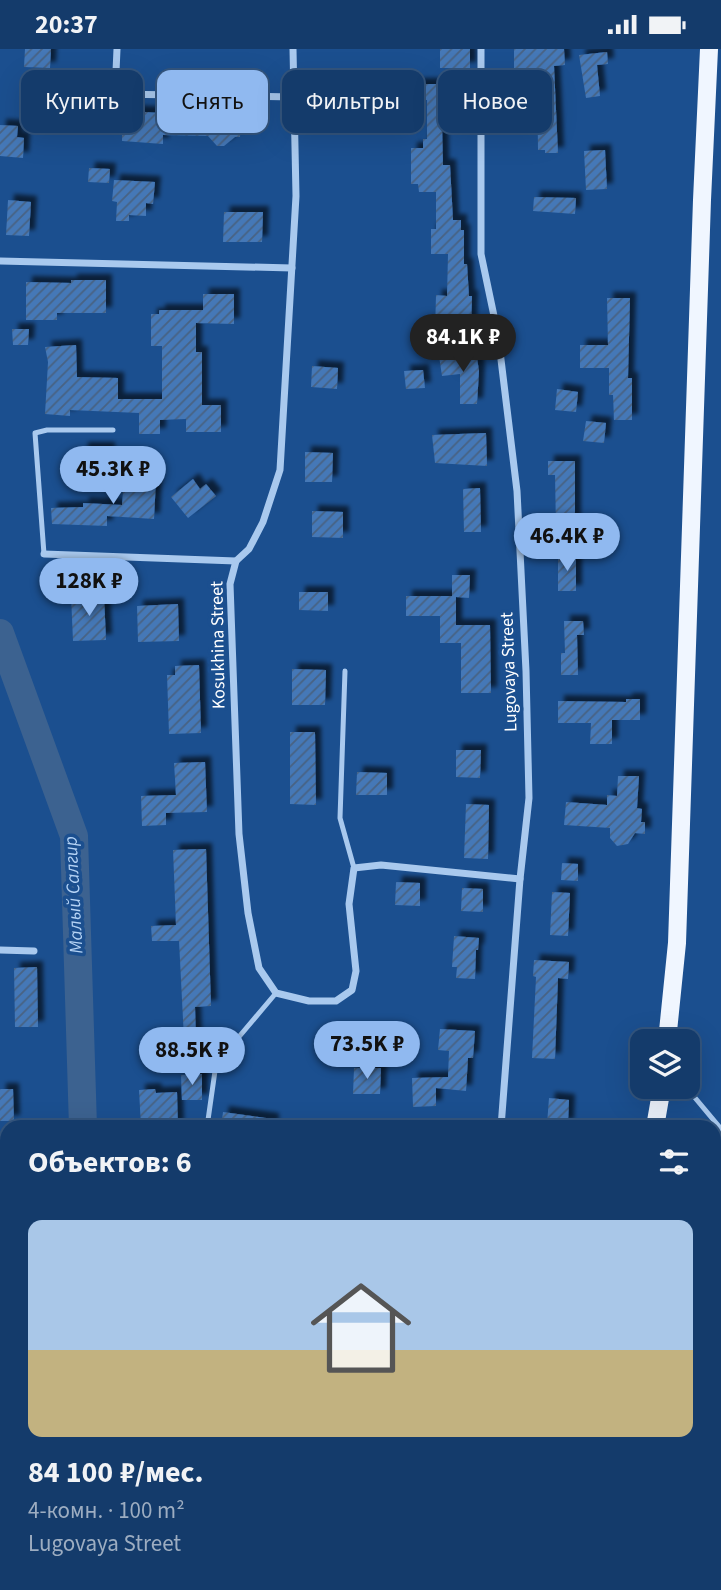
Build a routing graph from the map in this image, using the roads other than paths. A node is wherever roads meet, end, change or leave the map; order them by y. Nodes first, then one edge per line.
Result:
1 (117, 49) edge
2 (293, 49) edge
3 (481, 49) edge
4 (709, 49) edge
5 (293, 70) edge
6 (282, 97) edge
7 (295, 133) edge
8 (0, 261) edge
9 (292, 268) junction
10 (113, 430) dead end
11 (44, 554) joint
12 (236, 561) junction
13 (345, 671) dead end
14 (354, 868) junction
15 (520, 879) junction
16 (0, 950) edge
17 (34, 951) dead end
18 (276, 993) junction
19 (668, 1029) edge
20 (660, 1099) edge
21 (696, 1099) edge
22 (208, 1120) edge
23 (502, 1120) edge
24 (656, 1120) edge
25 (714, 1120) edge

1 - 6 street
2 - 5 street, Kosukhina Street
3 - 15 street, Lugovaya Street
4 - 19 main road
7 - 9 street, Kosukhina Street
8 - 9 street
9 - 12 street, Kosukhina Street
10 - 11 lane
11 - 12 street
12 - 18 street, Kosukhina Street
13 - 14 lane
14 - 15 street
14 - 18 street
15 - 23 street, Lugovaya Street
16 - 17 street
18 - 22 lane
20 - 24 main road
21 - 25 lane

